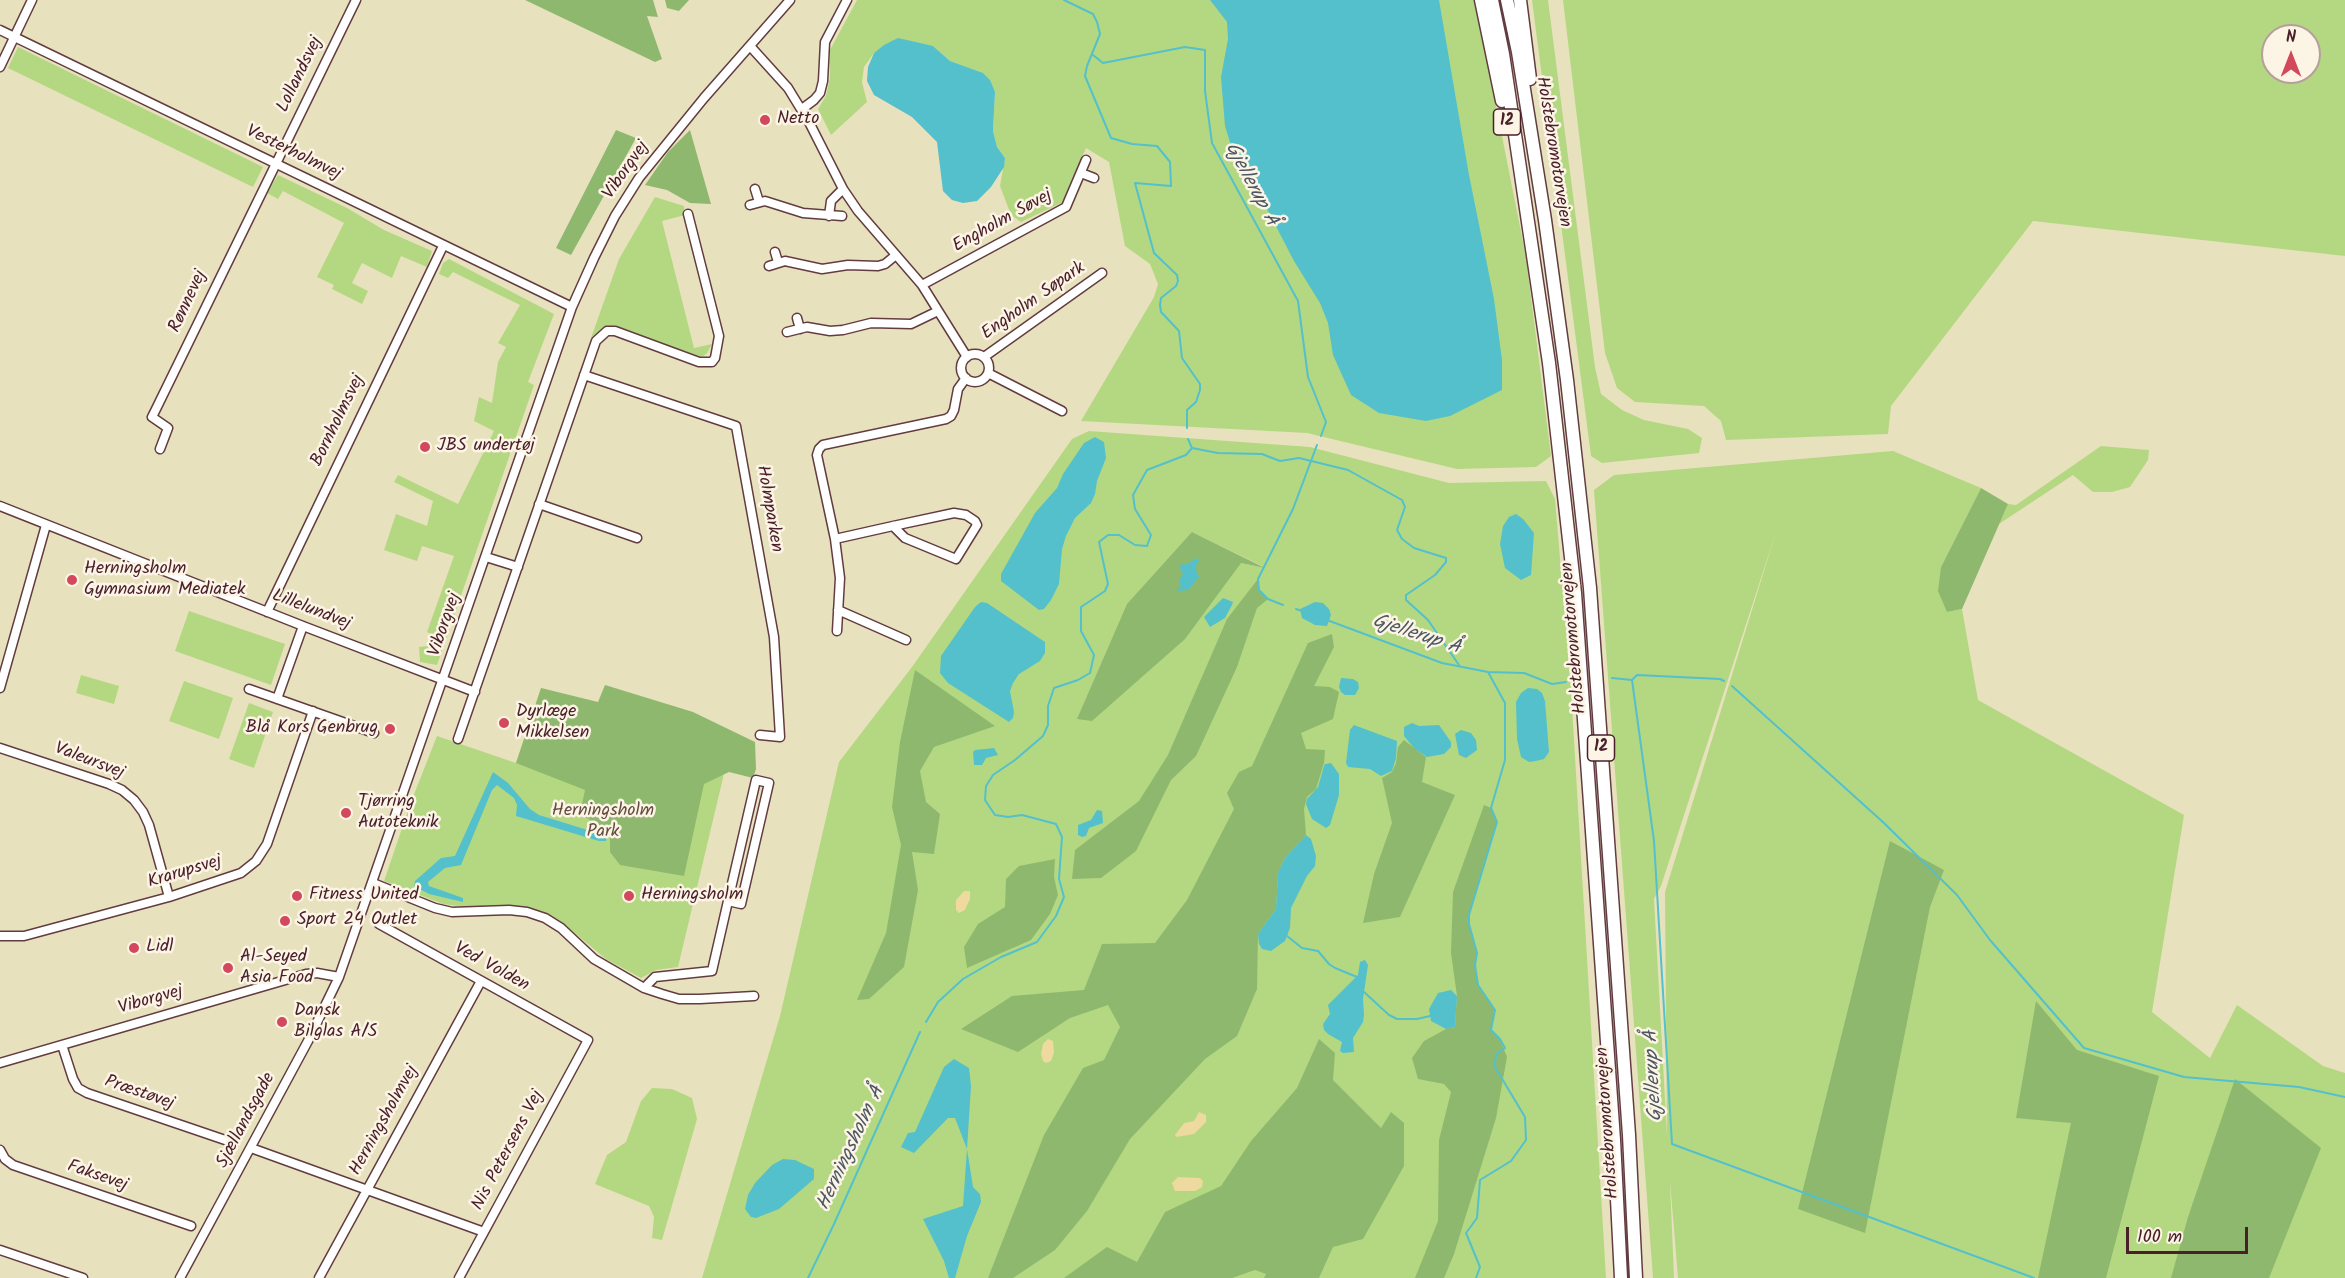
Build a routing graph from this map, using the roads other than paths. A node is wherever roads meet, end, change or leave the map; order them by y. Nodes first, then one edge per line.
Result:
1 (32, 0) edge
2 (356, 0) edge
3 (790, 0) edge
4 (847, 0) edge
5 (1481, 0) edge
6 (1492, 0) edge
7 (1507, 0) edge
8 (1520, 0) edge
9 (0, 30) edge
10 (14, 37) junction
11 (750, 46) junction
12 (0, 67) edge
13 (801, 109) junction
14 (1086, 160) dead end
15 (275, 164) junction
16 (1081, 173) junction
17 (1094, 178) dead end
18 (755, 189) dead end
19 (843, 189) junction
20 (688, 214) dead end
21 (829, 216) junction
22 (842, 216) dead end
23 (1545, 220) junction
24 (1532, 243) junction
25 (443, 246) junction
26 (775, 252) dead end
27 (896, 255) junction
28 (778, 262) junction
29 (769, 266) dead end
30 (1102, 273) dead end
31 (922, 285) junction
32 (572, 307) junction
33 (938, 311) junction
34 (797, 318) dead end
35 (800, 328) junction
36 (787, 332) dead end
37 (967, 357) junction
38 (984, 357) junction
39 (988, 373) junction
40 (584, 375) junction
41 (966, 378) junction
42 (1062, 411) dead end
43 (160, 449) dead end
44 (539, 504) junction
45 (0, 506) edge
46 (46, 525) junction
47 (893, 526) junction
48 (637, 538) dead end
49 (836, 539) junction
50 (486, 557) junction
51 (518, 567) junction
52 (838, 610) junction
53 (267, 612) junction
54 (303, 626) junction
55 (837, 632) dead end
56 (906, 640) dead end
57 (444, 680) junction
58 (0, 688) edge
59 (249, 689) dead end
60 (475, 692) junction
61 (277, 699) junction
62 (313, 711) junction
63 (374, 733) dead end
64 (760, 735) dead end
65 (458, 739) dead end
66 (0, 748) edge
67 (373, 883) junction
68 (169, 897) junction
69 (728, 901) junction
70 (379, 924) dead end
71 (0, 936) edge
72 (339, 977) junction
73 (481, 981) junction
74 (644, 987) junction
75 (754, 996) dead end
76 (588, 1040) joint
77 (62, 1045) junction
78 (0, 1063) edge
79 (234, 1143) dead end
80 (251, 1148) junction
81 (0, 1150) edge
82 (366, 1191) junction
83 (191, 1226) dead end
84 (484, 1232) junction
85 (0, 1250) edge
86 (83, 1278) edge
87 (180, 1278) edge
88 (319, 1278) edge
89 (459, 1278) edge
90 (1622, 1278) edge
91 (1636, 1278) edge

1 - 10 street
2 - 15 street, Lollandsvej
3 - 11 street, Viborgvej
4 - 13 street
5 - 24 highway, 12
6 - 24 highway, Holstebromotorvejen
7 - 23 highway, Holstebromotorvejen
8 - 23 highway, 12
9 - 10 street, Vesterholmvej
10 - 12 street
10 - 15 street, Vesterholmvej
11 - 13 street, Engholm Søpark
11 - 32 street, Viborgvej
13 - 19 street, Engholm Søpark
14 - 16 street, Engholm Søvej
15 - 25 street, Vesterholmvej
15 - 43 street, Rønnevej
16 - 17 street
16 - 31 street, Engholm Søvej
18 - 21 street
19 - 21 street
19 - 27 street, Engholm Søpark
20 - 40 street
21 - 22 street
23 - 91 highway, Holstebromotorvejen / 12
24 - 90 highway, Holstebromotorvejen / 12
25 - 32 street, Vesterholmvej
25 - 53 street, Bornholmsvej
26 - 28 street
27 - 28 street
27 - 31 street, Engholm Søpark
28 - 29 street
30 - 38 street, Engholm Søpark
31 - 33 street, Engholm Søpark
32 - 50 street, Viborgvej
33 - 35 street
33 - 37 street, Engholm Søpark
34 - 35 street
35 - 36 street
37 - 38 street
37 - 41 street
38 - 39 street
39 - 41 street
39 - 42 street, Engholm Søpark
40 - 44 street
40 - 64 street, Holmparken
41 - 49 street
44 - 48 street
44 - 51 street
45 - 46 street, Lillelundvej
46 - 53 street, Lillelundvej
46 - 58 street
47 - 47 street
47 - 49 street
49 - 52 street
50 - 51 street
50 - 57 street, Viborgvej
51 - 60 street
52 - 55 street
52 - 56 street
53 - 54 street, Lillelundvej
54 - 57 street, Lillelundvej
54 - 61 street
57 - 60 street
57 - 67 street, Viborgvej
59 - 61 street
60 - 65 street
61 - 62 street
62 - 63 street
62 - 68 street, Krarupsvej
66 - 68 street, Valeursvej
67 - 72 street, Viborgvej
67 - 74 street
68 - 71 street, Krarupsvej
69 - 69 street
69 - 74 street
70 - 73 street, Ved Volden
72 - 77 street, Viborgvej
72 - 80 street, Sjællandsgade
73 - 76 street, Ved Volden
73 - 82 street, Herningsholmvej
74 - 75 street
76 - 84 street, Nis Petersens Vej
77 - 78 street, Viborgvej
77 - 79 street, Præstøvej
80 - 82 street
80 - 87 street, Sjællandsgade
81 - 83 street, Faksevej
82 - 84 street
82 - 88 street, Herningsholmvej
84 - 89 street, Nis Petersens Vej
85 - 86 street

